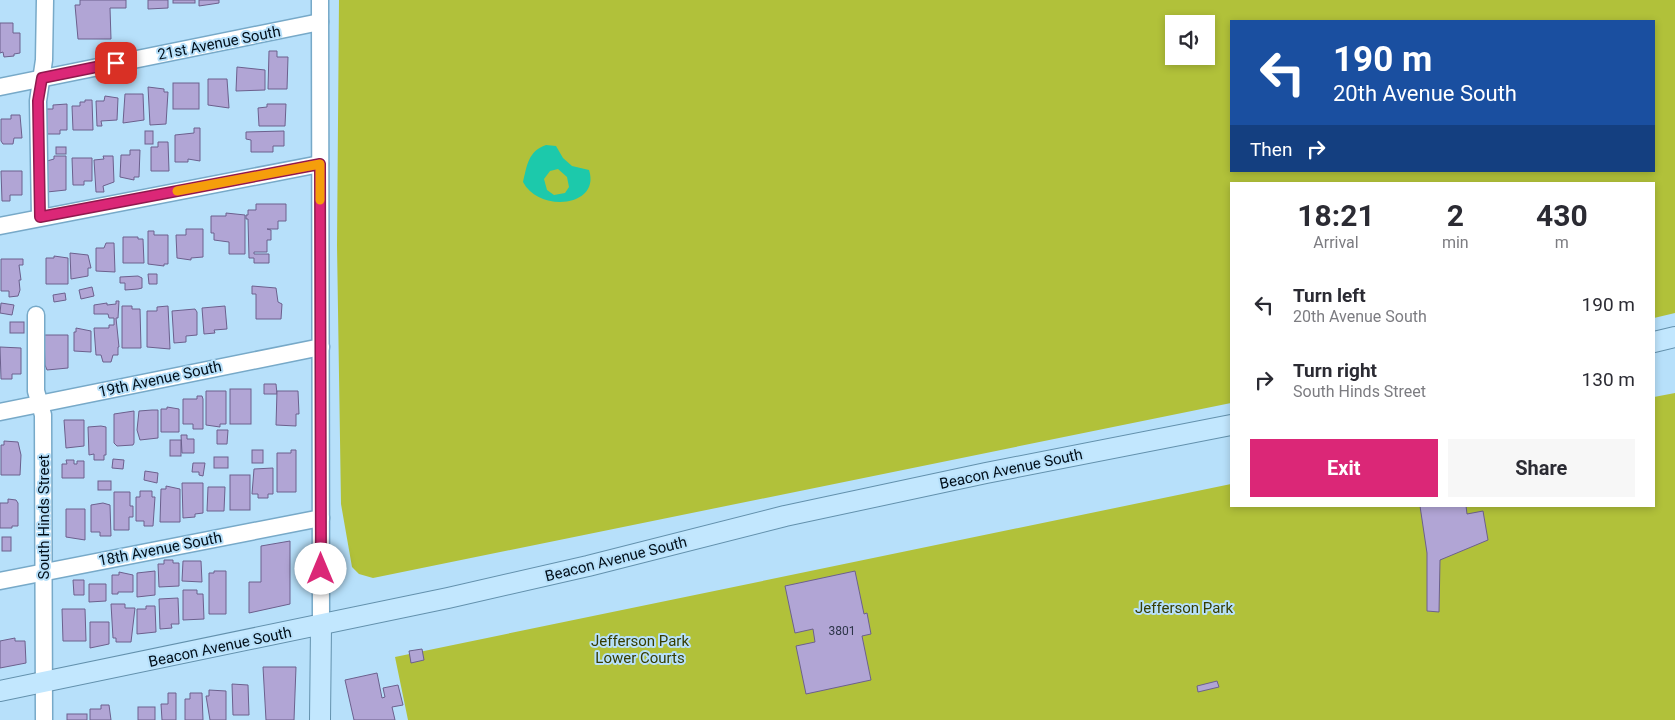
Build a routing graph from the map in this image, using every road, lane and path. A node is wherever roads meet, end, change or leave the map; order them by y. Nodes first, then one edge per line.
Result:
1 (45, 0) edge
2 (320, 0) edge
3 (320, 22) junction
4 (42, 78) junction
5 (0, 87) edge
6 (320, 164) junction
7 (40, 217) junction
8 (0, 226) edge
9 (36, 315) dead end
10 (1675, 337) edge
11 (1655, 342) edge
12 (320, 347) junction
13 (40, 404) junction
14 (0, 412) edge
15 (1230, 425) edge
16 (321, 518) junction
17 (44, 572) junction
18 (0, 581) edge
19 (321, 626) junction
20 (44, 683) junction
21 (0, 691) edge
22 (44, 720) edge
23 (320, 720) edge

1 - 4 street
2 - 3 street
3 - 4 street, 21st Avenue South
3 - 6 street
4 - 5 street, 21st Avenue South
4 - 7 street
6 - 7 street
6 - 12 street
7 - 8 street
9 - 13 street, South Hinds Street
10 - 11 main road
12 - 13 street, 19th Avenue South
12 - 16 street
13 - 14 street, 19th Avenue South
13 - 17 street, South Hinds Street
15 - 19 main road, Beacon Avenue South
16 - 17 street, 18th Avenue South
16 - 19 street
17 - 18 street, 18th Avenue South
17 - 20 street, South Hinds Street
19 - 20 main road, Beacon Avenue South
19 - 23 main road
20 - 21 main road, Beacon Avenue South
20 - 22 street, South Hinds Street

